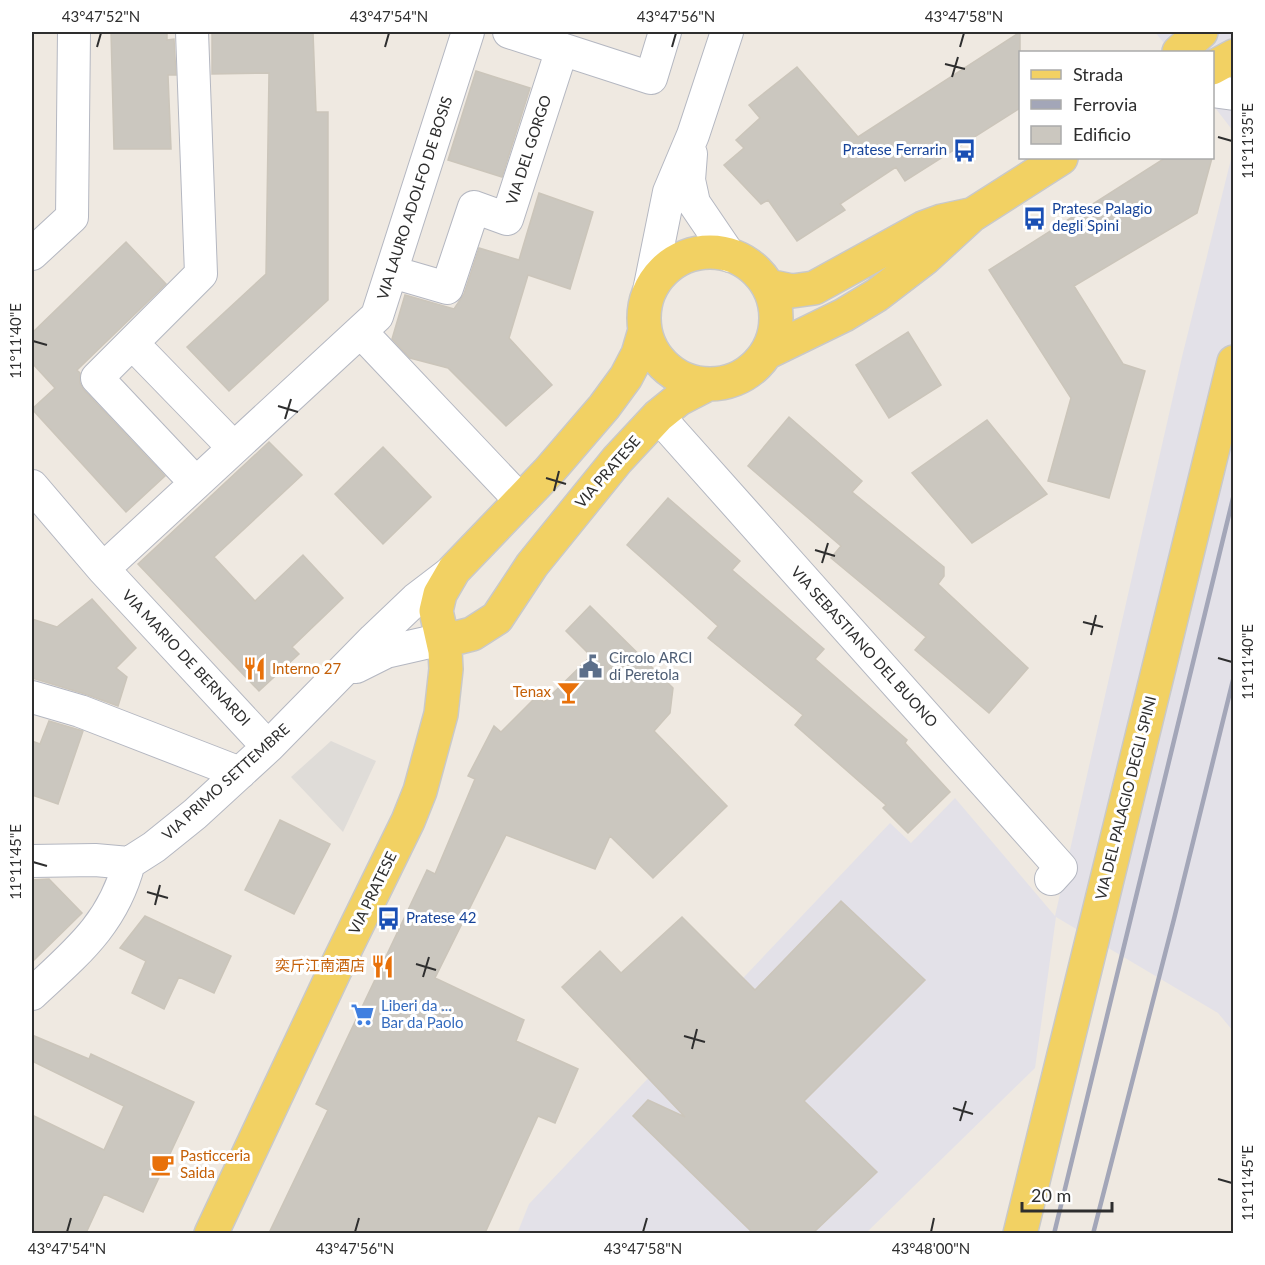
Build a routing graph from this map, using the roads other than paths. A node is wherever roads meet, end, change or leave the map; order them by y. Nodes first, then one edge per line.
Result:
1 (74, 32) edge
2 (192, 32) edge
3 (468, 32) edge
4 (509, 32) edge
5 (665, 32) edge
6 (727, 32) edge
7 (1193, 43) edge
8 (562, 49) junction
9 (1233, 55) edge
10 (1214, 67) edge
11 (1214, 91) edge
12 (1233, 94) edge
13 (693, 135) junction
14 (1059, 159) edge
15 (972, 215) junction
16 (32, 254) edge
17 (730, 256) junction
18 (392, 272) junction
19 (768, 286) junction
20 (649, 291) junction
21 (645, 330) junction
22 (361, 332) junction
23 (132, 343) junction
24 (766, 353) junction
25 (1233, 362) edge
26 (708, 384) junction
27 (658, 416) junction
28 (234, 448) junction
29 (196, 483) junction
30 (32, 486) edge
31 (521, 501) junction
32 (103, 569) junction
33 (454, 570) junction
34 (443, 639) junction
35 (337, 678) junction
36 (32, 697) edge
37 (267, 747) junction
38 (240, 773) junction
39 (32, 861) edge
40 (129, 863) junction
41 (1052, 879) dead end
42 (32, 994) edge
43 (212, 1233) edge
44 (1020, 1233) edge

1 - 16 street
2 - 23 street
3 - 18 street, VIA LAURO ADOLFO DE BOSIS
4 - 8 street
5 - 8 street
6 - 13 street
7 - 9 street
8 - 18 street, VIA DEL GORGO
9 - 10 main road
11 - 12 street
13 - 17 street
13 - 20 street
14 - 15 main road
15 - 19 main road
15 - 24 main road
17 - 19 main road
17 - 20 main road
18 - 22 street, VIA LAURO ADOLFO DE BOSIS
19 - 24 main road
20 - 21 main road
21 - 26 main road
21 - 31 main road, VIA PRATESE
22 - 28 street, VIA LAURO ADOLFO DE BOSIS
22 - 31 street
23 - 28 street
23 - 29 street
24 - 26 main road
25 - 44 main road, VIA DEL PALAGIO DEGLI SPINI
26 - 27 main road, VIA PRATESE
27 - 34 main road, VIA PRATESE
27 - 41 street, VIA SEBASTIANO DEL BUONO
28 - 29 street
29 - 32 street
30 - 32 street, VIA MARIO DE BERNARDI
31 - 33 main road, VIA PRATESE
32 - 37 street, VIA MARIO DE BERNARDI
33 - 34 main road, VIA PRATESE
33 - 35 street, VIA PRIMO SETTEMBRE
34 - 35 street, VIA PRIMO SETTEMBRE
34 - 43 main road, VIA PRATESE
35 - 37 street, VIA PRIMO SETTEMBRE
36 - 38 street
37 - 38 street, VIA PRIMO SETTEMBRE
38 - 40 street, VIA PRIMO SETTEMBRE
39 - 40 street
40 - 42 street

